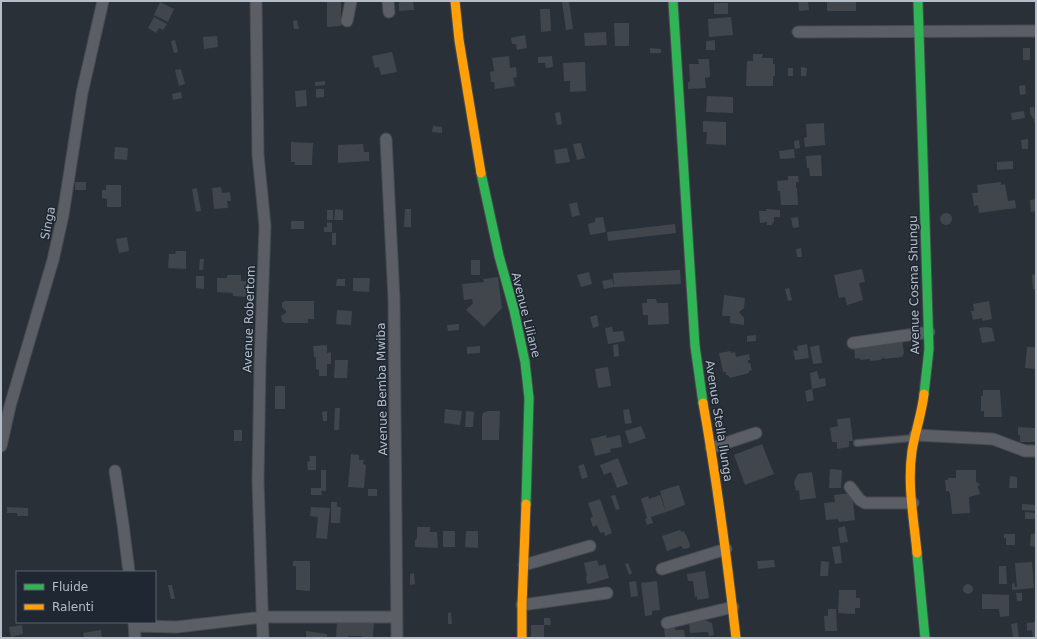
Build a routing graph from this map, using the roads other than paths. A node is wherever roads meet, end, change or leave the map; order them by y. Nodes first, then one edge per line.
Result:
1 (103, 1) edge
2 (256, 1) edge
3 (351, 1) edge
4 (455, 1) edge
5 (673, 1) edge
6 (918, 1) edge
7 (347, 20) dead end
8 (1036, 22) edge
9 (918, 31) junction
10 (1036, 31) edge
11 (798, 32) dead end
12 (386, 139) dead end
13 (929, 332) junction
14 (853, 343) dead end
15 (756, 433) dead end
16 (915, 437) junction
17 (857, 443) dead end
18 (1, 446) edge
19 (711, 448) junction
20 (1035, 451) dead end
21 (115, 471) dead end
22 (850, 486) dead end
23 (913, 503) junction
24 (590, 546) dead end
25 (726, 549) junction
26 (524, 565) junction
27 (662, 569) dead end
28 (129, 571) edge
29 (607, 593) dead end
30 (522, 606) junction
31 (733, 607) junction
32 (263, 617) junction
33 (397, 617) junction
34 (668, 623) dead end
35 (134, 624) edge
36 (135, 638) edge
37 (263, 638) edge
38 (397, 638) edge
39 (522, 638) edge
40 (736, 638) edge
41 (925, 638) edge

1 - 18 street, Singa
2 - 32 street, Avenue Robertom
3 - 7 street
4 - 26 street, Avenue Liliane
5 - 19 street, Avenue Stella Ilunga
6 - 9 street, Avenue Cosma Shungu
8 - 10 street
9 - 10 street
9 - 11 street
9 - 13 street, Avenue Cosma Shungu
12 - 33 street, Avenue Bemba Mwiba
13 - 14 street
13 - 16 street, Avenue Cosma Shungu
15 - 19 street
16 - 17 lane
16 - 20 street
16 - 23 street, Avenue Cosma Shungu
19 - 25 street, Avenue Stella Ilunga
21 - 28 street
22 - 23 street
23 - 41 street, Avenue Cosma Shungu
24 - 26 street
25 - 27 street
25 - 31 street, Avenue Stella Ilunga
26 - 30 street, Avenue Liliane
29 - 30 street
30 - 39 street, Avenue Liliane
31 - 34 street
31 - 40 street, Avenue Stella Ilunga
32 - 33 street
32 - 35 street
32 - 37 street, Avenue Robertom
33 - 38 street, Avenue Bemba Mwiba
35 - 36 street

